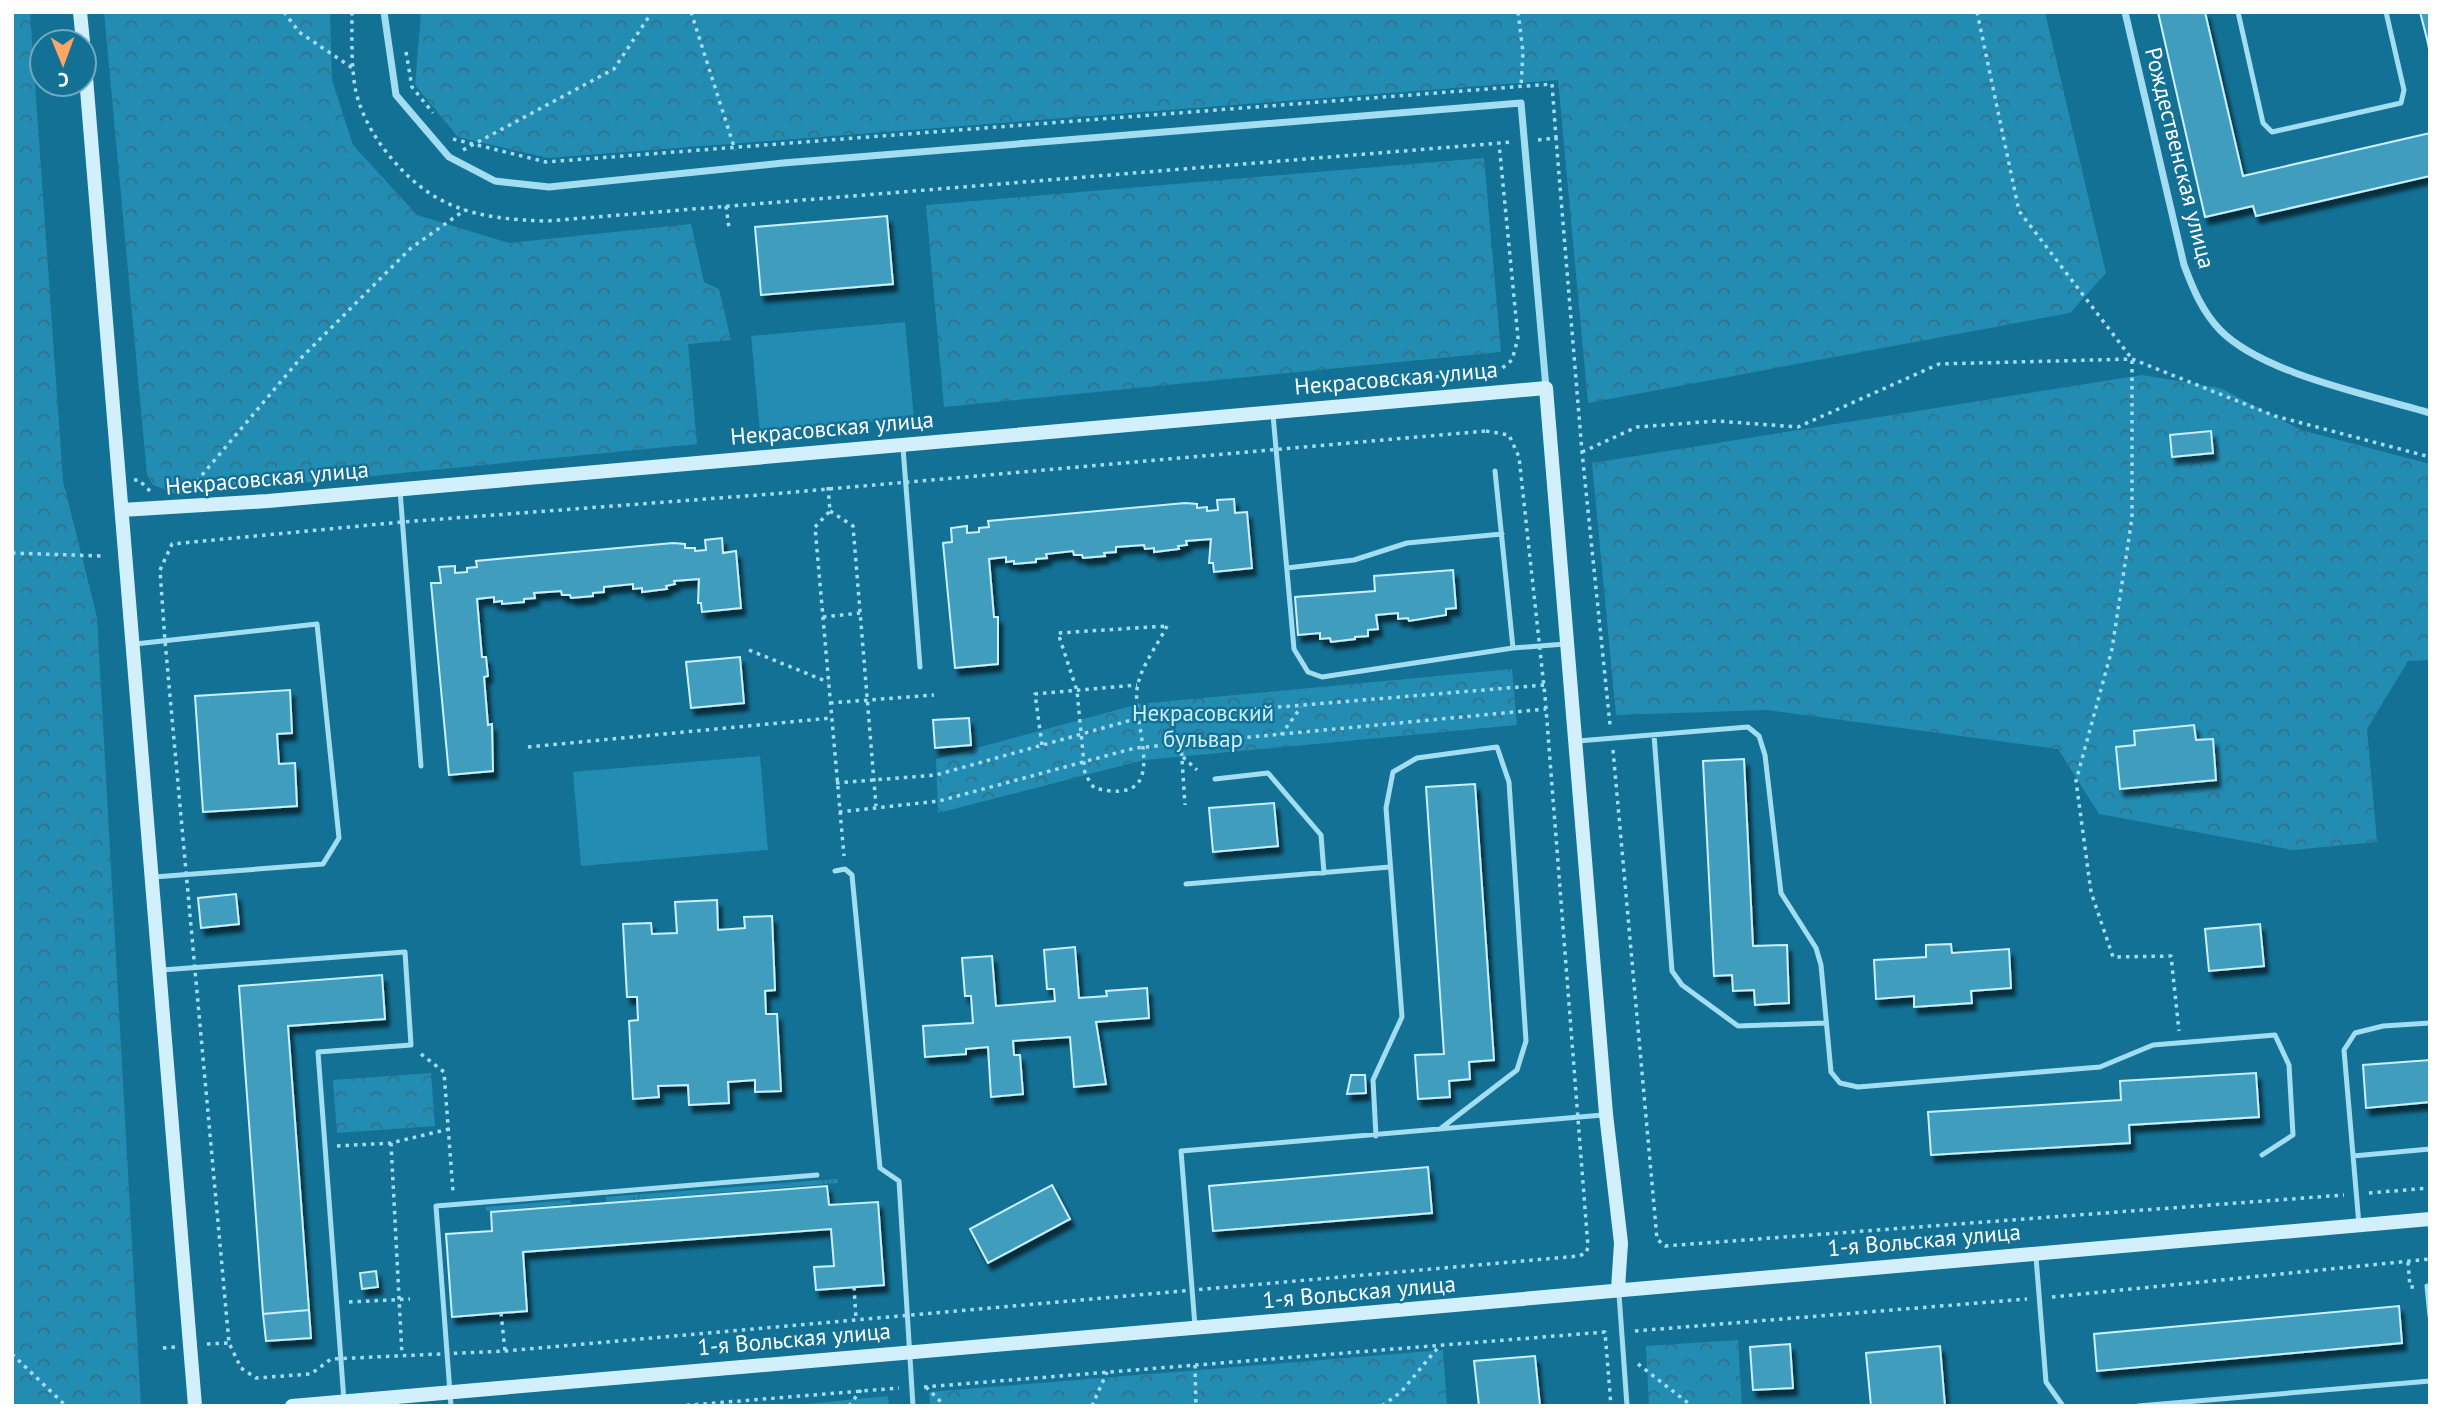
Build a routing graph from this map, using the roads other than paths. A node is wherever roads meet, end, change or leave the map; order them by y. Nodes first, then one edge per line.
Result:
1 (384, 12) edge
2 (2125, 12) edge
3 (2238, 12) edge
4 (2386, 12) edge
5 (88, 98) edge
6 (1546, 388) junction
7 (1273, 412) junction
8 (2430, 413) edge
9 (903, 445) junction
10 (1495, 471) dead end
11 (400, 490) junction
12 (122, 510) junction
13 (1502, 534) junction
14 (1287, 568) junction
15 (134, 644) junction
16 (1566, 644) junction
17 (1513, 648) junction
18 (920, 667) dead end
19 (1654, 735) junction
20 (1575, 742) junction
21 (421, 766) dead end
22 (1215, 779) dead end
23 (1391, 867) junction
24 (835, 870) dead end
25 (1324, 873) junction
26 (154, 877) junction
27 (1186, 884) dead end
28 (161, 970) junction
29 (1826, 1023) junction
30 (2430, 1023) edge
31 (1606, 1114) junction
32 (1440, 1129) junction
33 (1376, 1136) junction
34 (2430, 1149) edge
35 (2262, 1155) dead end
36 (2353, 1156) junction
37 (817, 1175) dead end
38 (2430, 1219) edge
39 (2359, 1225) junction
40 (2036, 1254) junction
41 (2427, 1286) road end
42 (1618, 1289) junction
43 (2430, 1316) edge
44 (1195, 1328) junction
45 (910, 1352) junction
46 (2430, 1381) edge
47 (450, 1399) edge
48 (344, 1401) junction
49 (195, 1406) edge
50 (292, 1406) edge
51 (914, 1406) edge
52 (1627, 1406) edge
53 (2063, 1406) edge
54 (2138, 1406) edge

1 - 6 street
2 - 8 street, Рождественская улица
3 - 4 lane
5 - 12 street
6 - 7 street, Некрасовская улица
6 - 16 street
7 - 9 street, Некрасовская улица
7 - 14 lane
9 - 11 street, Некрасовская улица
9 - 18 lane
10 - 13 lane
11 - 12 street, Некрасовская улица
11 - 21 lane
12 - 15 street
13 - 14 lane
13 - 17 lane
14 - 17 lane
15 - 26 street
15 - 26 lane
16 - 17 lane
16 - 20 street
19 - 20 lane
19 - 29 lane
19 - 29 lane
20 - 31 street
22 - 25 lane
23 - 25 lane
23 - 32 lane
23 - 33 lane
24 - 45 lane
25 - 27 lane
26 - 28 street
28 - 48 lane
28 - 49 street
29 - 35 lane
30 - 36 lane
31 - 32 lane
31 - 42 street
32 - 33 lane
33 - 44 lane
34 - 36 lane
36 - 39 lane
37 - 47 lane
38 - 39 street, 1-я Вольская улица
39 - 40 street, 1-я Вольская улица
40 - 42 street, 1-я Вольская улица
40 - 53 lane
41 - 43 lane
42 - 44 street, 1-я Вольская улица
42 - 52 lane
44 - 45 street, 1-я Вольская улица
45 - 47 street, 1-я Вольская улица
45 - 51 lane
46 - 54 lane
47 - 48 street, 1-я Вольская улица
48 - 50 street, 1-я Вольская улица

